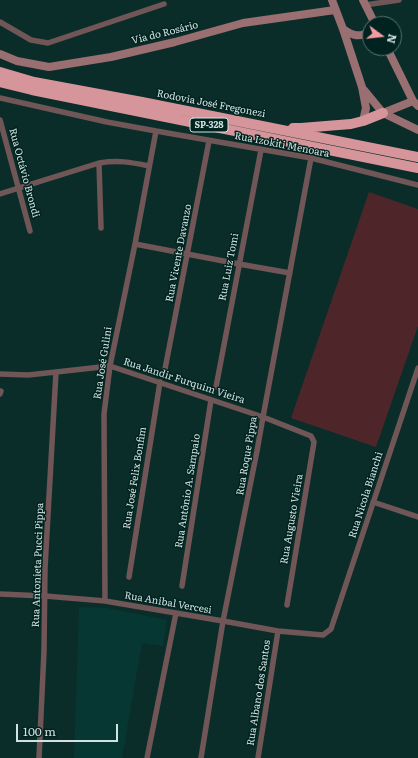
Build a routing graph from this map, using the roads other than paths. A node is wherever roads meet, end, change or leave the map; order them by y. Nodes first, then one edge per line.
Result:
1 (332, 0) edge
2 (399, 0) edge
3 (364, 2) edge
4 (380, 3) junction
5 (164, 4) dead end
6 (335, 10) junction
7 (371, 16) edge
8 (375, 16) edge
9 (0, 22) edge
10 (343, 29) junction
11 (362, 35) edge
12 (0, 54) edge
13 (391, 56) edge
14 (0, 72) edge
15 (0, 82) edge
16 (362, 87) junction
17 (0, 98) edge
18 (415, 103) edge
19 (383, 113) junction
20 (0, 120) edge
21 (362, 121) junction
22 (258, 125) junction
23 (418, 130) edge
24 (156, 131) junction
25 (209, 141) junction
26 (261, 150) junction
27 (418, 157) edge
28 (311, 158) junction
29 (99, 163) junction
30 (149, 166) junction
31 (416, 168) edge
32 (418, 185) edge
33 (18, 188) junction
34 (0, 194) edge
35 (101, 228) dead end
36 (30, 232) dead end
37 (135, 244) junction
38 (188, 254) junction
39 (239, 264) junction
40 (290, 272) junction
41 (110, 366) junction
42 (418, 368) edge
43 (165, 369) dead end
44 (56, 372) junction
45 (0, 374) edge
46 (160, 382) junction
47 (216, 387) dead end
48 (211, 400) junction
49 (263, 417) junction
50 (311, 436) joint
51 (373, 502) junction
52 (418, 517) edge
53 (129, 577) dead end
54 (182, 586) dead end
55 (0, 594) edge
56 (45, 596) junction
57 (105, 601) junction
58 (287, 605) dead end
59 (176, 613) junction
60 (223, 621) junction
61 (331, 629) joint
62 (278, 631) junction
63 (39, 758) edge
64 (147, 758) edge
65 (201, 758) edge
66 (258, 758) edge

1 - 6 street
2 - 4 street
3 - 4 street
3 - 7 street
4 - 8 street
5 - 9 street
6 - 10 street
6 - 12 street, Via do Rosário
10 - 11 street
10 - 16 street
13 - 18 street
14 - 22 highway, Rodovia José Fregonezi / SP-328
15 - 31 highway, Rodovia José Fregonezi / SP-328
16 - 19 street
16 - 21 street
17 - 24 street, Rua Izokiti Menoara
18 - 19 street
19 - 21 highway
19 - 23 street
20 - 33 street, Rua Octávio Brondi
21 - 22 highway
22 - 27 highway, Rodovia José Fregonezi / SP-328
24 - 25 street, Rua Izokiti Menoara
24 - 30 street, Rua José Gulini
25 - 26 street, Rua Izokiti Menoara
25 - 38 street, Rua Vicente Davanzo
26 - 28 street, Rua Izokiti Menoara
26 - 39 street, Rua Luiz Tomi
28 - 32 street, Rua Izokiti Menoara
28 - 40 street, Rua Roque Pippa
29 - 30 street
29 - 33 street
29 - 35 street
30 - 37 street, Rua José Gulini
33 - 34 street
33 - 36 street, Rua Octávio Brondi
37 - 38 street
37 - 41 street, Rua José Gulini
38 - 39 street
38 - 43 street, Rua Vicente Davanzo
39 - 40 street
39 - 47 street, Rua Luiz Tomi
40 - 49 street, Rua Roque Pippa
41 - 44 street, Rua Jandir Furquim Vieira
41 - 46 street, Rua Jandir Furquim Vieira
41 - 57 street, Rua José Gulini
42 - 51 street, Rua Nicola Bianchi
44 - 45 street, Rua Jandir Furquim Vieira
44 - 56 street, Rua Antonieta Pucci Pippa
46 - 48 street, Rua Jandir Furquim Vieira
46 - 53 street, Rua José Felix Bonfim
48 - 49 street, Rua Jandir Furquim Vieira
48 - 54 street, Rua Antônio A. Sampaio
49 - 50 street, Rua Jandir Furquim Vieira
49 - 60 street, Rua Roque Pippa
50 - 58 street, Rua Augusto Vieira
51 - 52 street
51 - 61 street, Rua Nicola Bianchi
55 - 56 street, Rua Anibal Vercesi
56 - 57 street, Rua Anibal Vercesi
56 - 63 street, Rua Antonieta Pucci Pippa
57 - 59 street, Rua Anibal Vercesi
59 - 60 street, Rua Anibal Vercesi
59 - 64 street
60 - 62 street, Rua Anibal Vercesi
60 - 65 street, Rua Roque Pippa
61 - 62 street, Rua Anibal Vercesi
62 - 66 street, Rua Albano dos Santos

